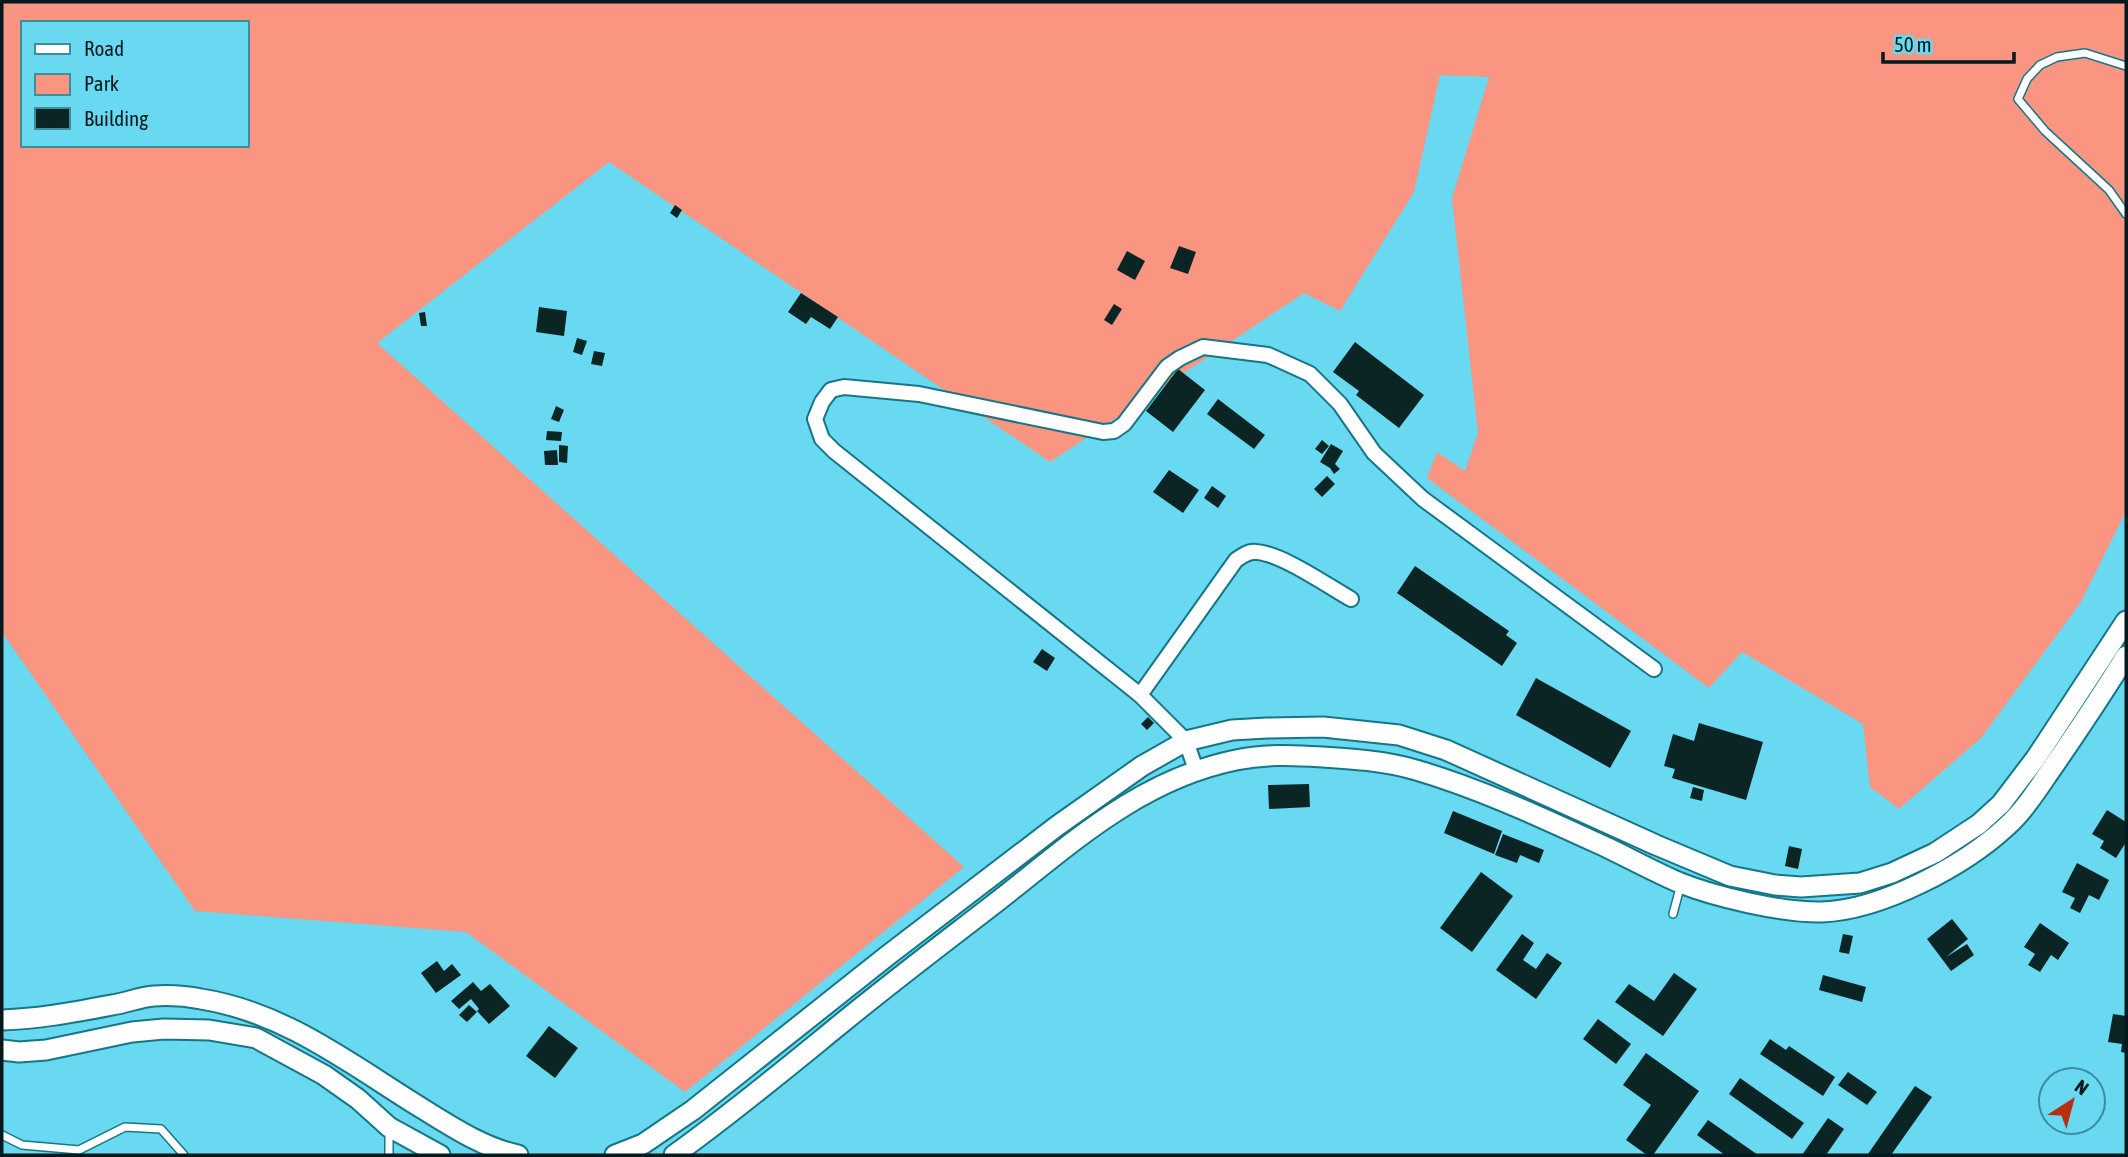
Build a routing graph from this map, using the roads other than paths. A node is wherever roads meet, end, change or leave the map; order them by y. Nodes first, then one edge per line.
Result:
1 (2126, 66) edge
2 (2126, 214) edge
3 (1351, 599) dead end
4 (2126, 621) edge
5 (2126, 656) edge
6 (1654, 670) dead end
7 (1140, 695) junction
8 (1185, 741) junction
9 (1196, 770) junction
10 (1693, 859) junction
11 (1681, 883) junction
12 (1673, 914) dead end
13 (2, 1020) edge
14 (2, 1050) edge
15 (388, 1127) junction
16 (2, 1135) edge
17 (184, 1155) edge
18 (389, 1155) edge
19 (440, 1155) edge
20 (518, 1155) edge
21 (615, 1155) edge
22 (674, 1155) edge

1 - 2 lane
3 - 7 street
4 - 10 main road
5 - 11 main road
6 - 7 street
7 - 8 street
8 - 9 street
8 - 10 main road
8 - 21 main road
9 - 11 main road
9 - 22 main road
10 - 11 main road
11 - 12 lane
13 - 20 main road
14 - 15 main road
15 - 18 lane
15 - 19 main road
16 - 17 lane

